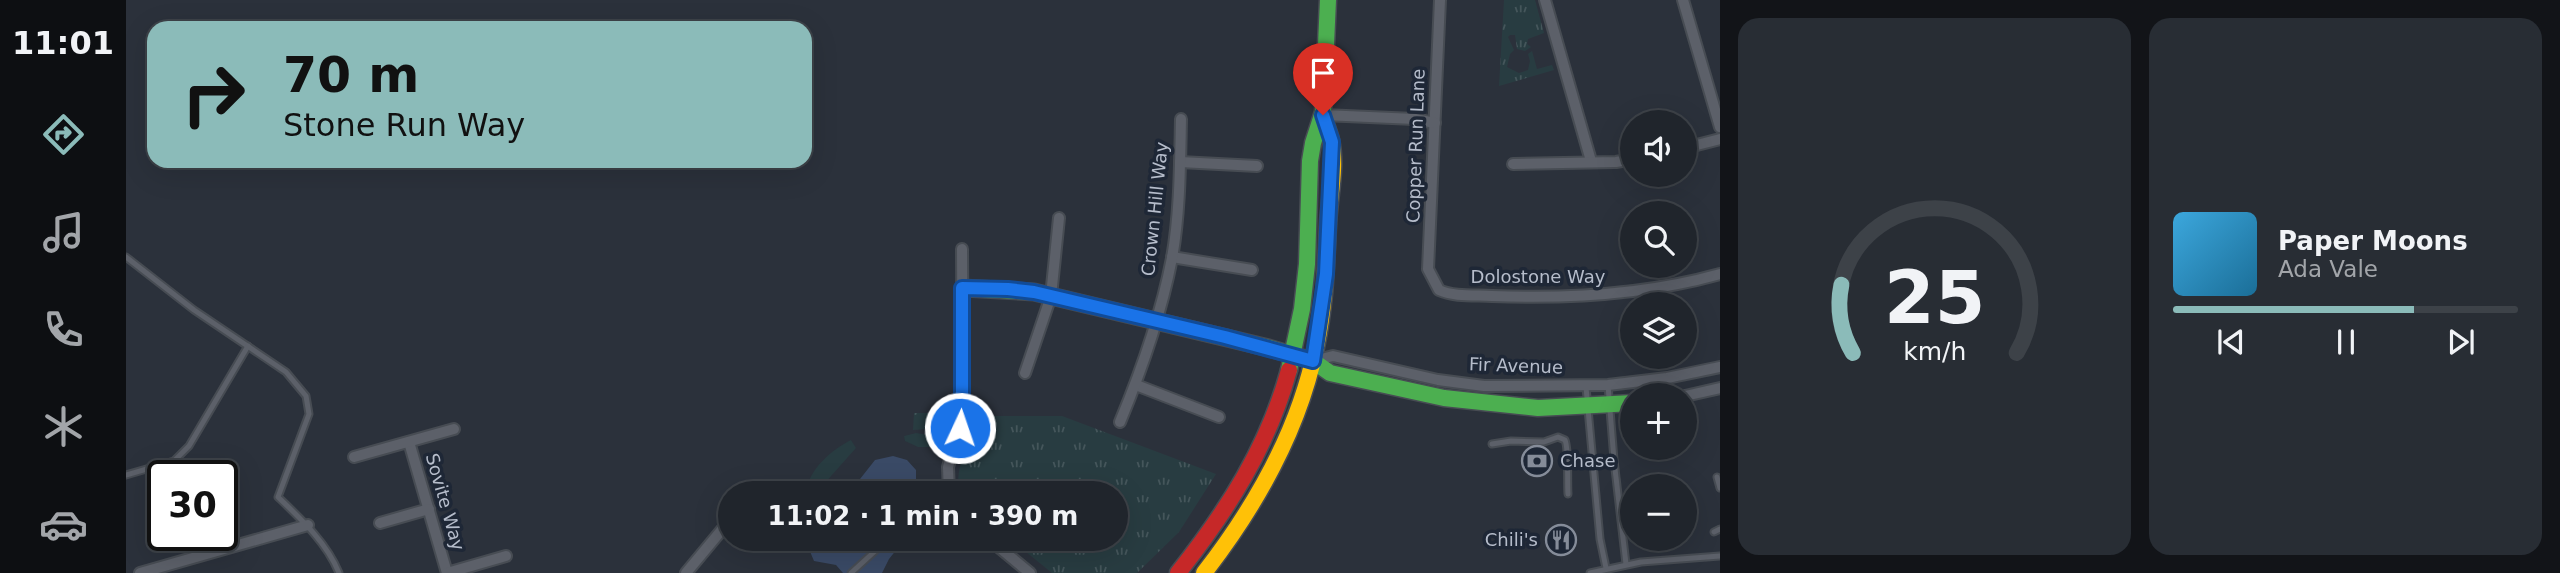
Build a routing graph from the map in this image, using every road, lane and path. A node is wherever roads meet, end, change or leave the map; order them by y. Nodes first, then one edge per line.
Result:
1 (1328, 0) edge
2 (1440, 0) edge
3 (1545, 0) edge
4 (1683, 0) edge
5 (1323, 115) junction
6 (1181, 119) dead end
7 (1435, 123) junction
8 (1720, 127) edge
9 (1720, 139) edge
10 (1697, 145) edge
11 (1591, 161) junction
12 (1620, 161) edge
13 (1180, 163) junction
14 (1513, 164) dead end
15 (1257, 166) dead end
16 (1059, 218) dead end
17 (962, 249) dead end
18 (126, 257) edge
19 (1172, 257) junction
20 (1252, 270) dead end
21 (1720, 274) edge
22 (962, 288) junction
23 (1439, 290) joint
24 (1051, 296) junction
25 (1157, 321) junction
26 (248, 345) junction
27 (1293, 355) junction
28 (1313, 361) junction
29 (1720, 367) edge
30 (1025, 373) dead end
31 (1136, 385) junction
32 (1608, 385) junction
33 (1586, 387) junction
34 (1720, 389) edge
35 (1697, 394) edge
36 (1610, 405) junction
37 (1620, 405) edge
38 (1588, 406) junction
39 (1219, 417) dead end
40 (1120, 422) dead end
41 (454, 429) dead end
42 (409, 442) junction
43 (1492, 444) dead end
44 (354, 457) dead end
45 (126, 475) edge
46 (1717, 477) dead end
47 (949, 481) edge
48 (1245, 481) junction
49 (1720, 488) edge
50 (1568, 494) dead end
51 (429, 509) junction
52 (380, 523) dead end
53 (308, 525) junction
54 (718, 534) edge
55 (875, 551) edge
56 (1004, 551) edge
57 (506, 556) dead end
58 (1720, 556) edge
59 (1017, 562) junction
60 (1626, 564) junction
61 (1606, 568) junction
62 (139, 573) edge
63 (339, 573) edge
64 (447, 573) edge
65 (686, 573) edge
66 (851, 573) edge
67 (1009, 573) edge
68 (1030, 573) edge
69 (1178, 573) edge
70 (1205, 573) edge
71 (1590, 573) edge

1 - 5 main road
2 - 7 street, Copper Run Lane
3 - 11 street
4 - 8 street
5 - 7 street
5 - 27 main road
5 - 28 main road
6 - 13 street, Crown Hill Way
7 - 23 street, Copper Run Lane
9 - 10 street
11 - 12 street
11 - 14 street
13 - 15 street
13 - 19 street, Crown Hill Way
16 - 24 street
17 - 22 street
18 - 26 lane
19 - 20 street
19 - 25 street, Crown Hill Way
21 - 23 street, Dolostone Way
22 - 24 main road, Fir Avenue
22 - 47 street
24 - 25 main road, Fir Avenue
24 - 30 street
25 - 27 main road, Fir Avenue
25 - 31 street, Crown Hill Way
26 - 45 lane
26 - 53 lane
27 - 28 main road, Fir Avenue
27 - 48 main road
28 - 33 street, Fir Avenue
28 - 38 main road, Fir Avenue
28 - 70 main road
29 - 32 street, Fir Avenue
31 - 39 street
31 - 40 street, Crown Hill Way
32 - 33 street, Fir Avenue
32 - 36 lane
33 - 38 lane
34 - 35 street
36 - 37 main road, Fir Avenue
36 - 38 main road, Fir Avenue
36 - 60 lane
38 - 61 lane
41 - 42 street
42 - 44 street
42 - 51 street, Sovite Way
43 - 50 lane
46 - 49 lane
48 - 69 main road
48 - 70 main road
51 - 52 street
51 - 64 street, Sovite Way
53 - 62 street
53 - 63 lane
54 - 65 street
55 - 66 lane
56 - 59 street
57 - 64 street
58 - 60 lane
59 - 67 street
59 - 68 street
60 - 61 lane
61 - 71 lane

